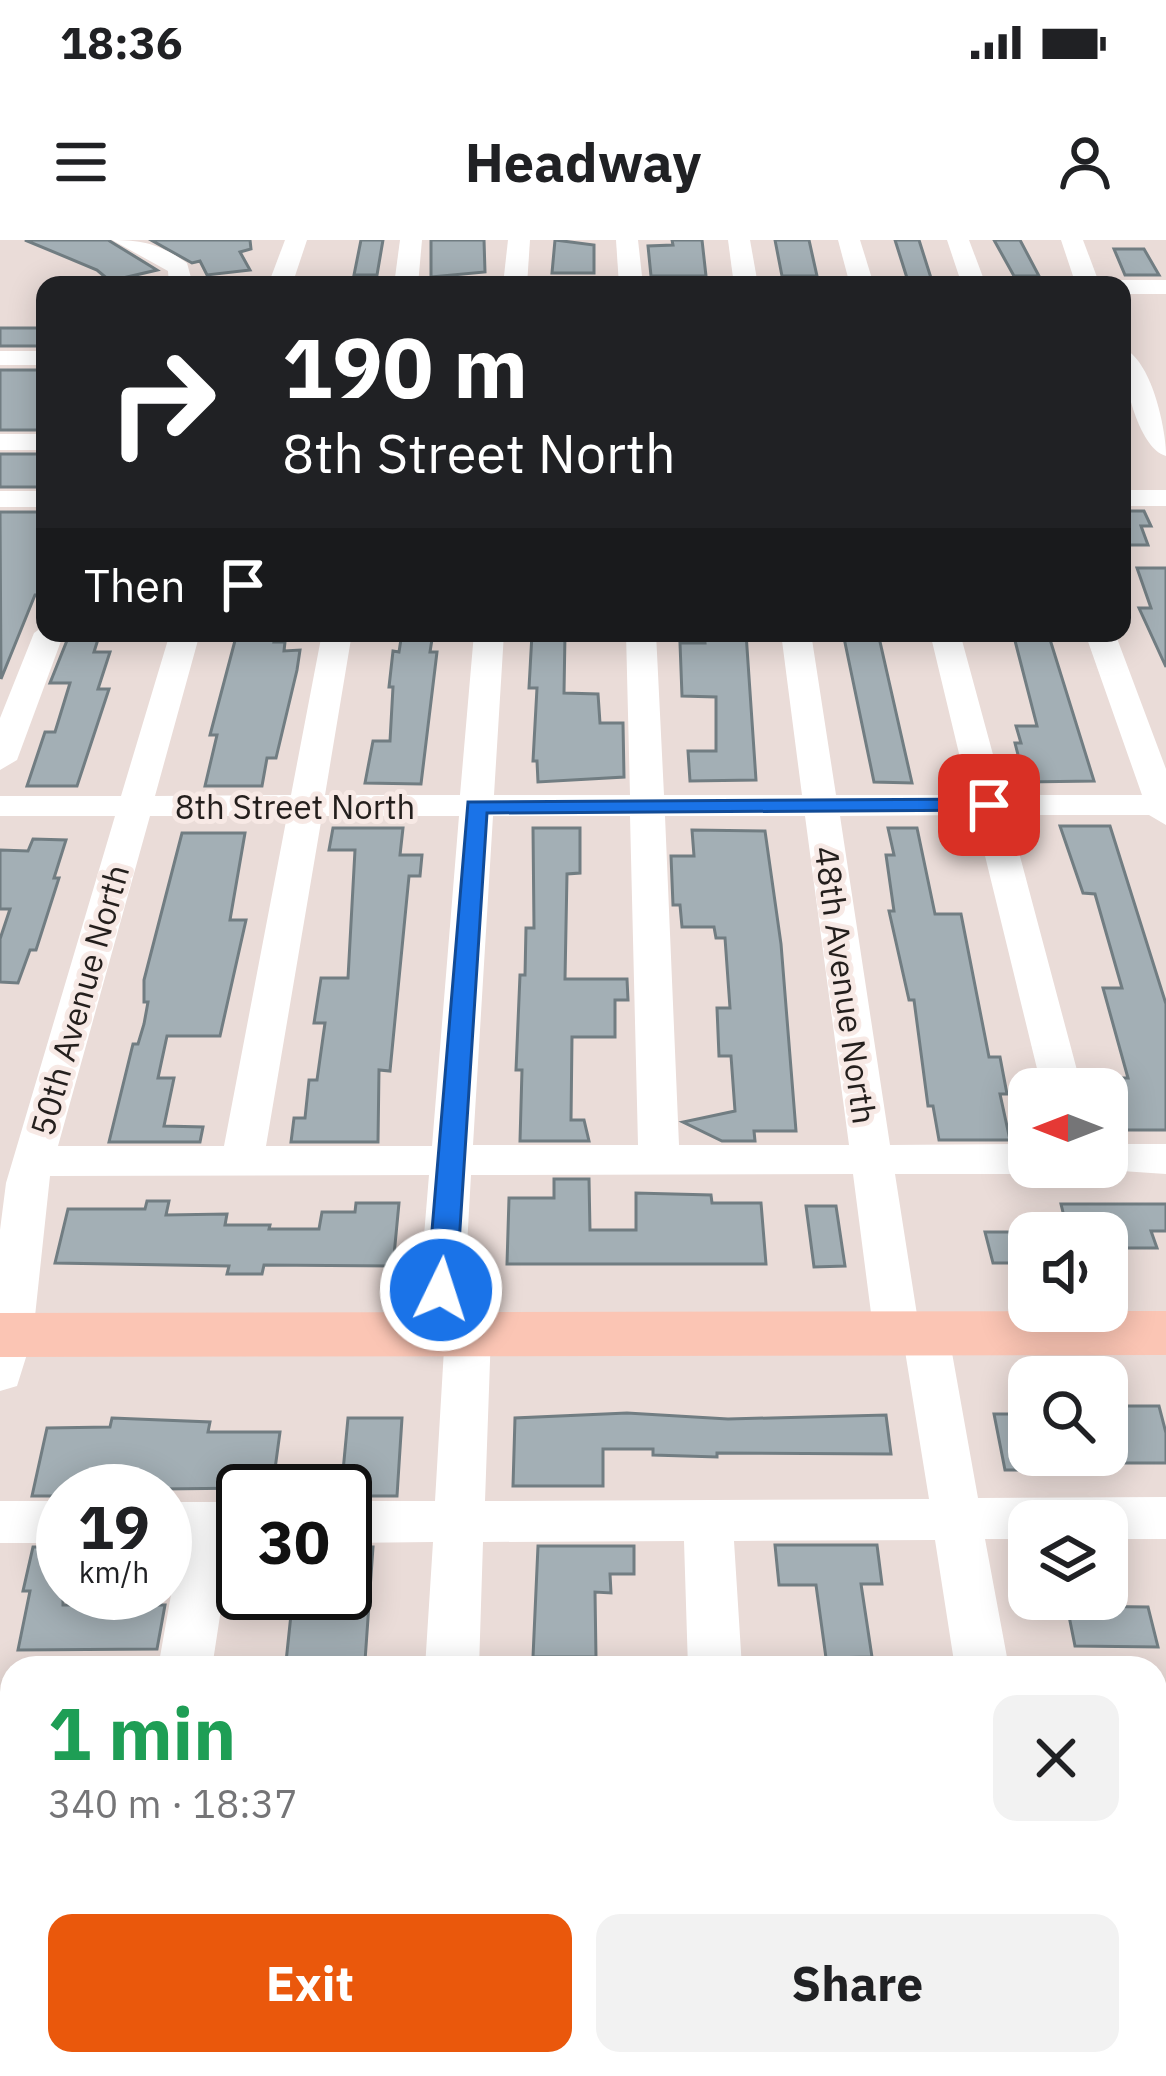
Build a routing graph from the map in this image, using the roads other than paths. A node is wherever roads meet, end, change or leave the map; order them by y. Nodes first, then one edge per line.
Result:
1 (123, 240) edge
2 (296, 240) edge
3 (411, 240) edge
4 (519, 240) edge
5 (628, 240) edge
6 (739, 240) edge
7 (849, 240) edge
8 (958, 240) edge
9 (1072, 240) edge
10 (180, 276) edge
11 (283, 276) edge
12 (407, 276) edge
13 (516, 276) edge
14 (630, 276) edge
15 (745, 276) edge
16 (859, 276) edge
17 (971, 276) edge
18 (1085, 276) edge
19 (1131, 286) edge
20 (1166, 287) edge
21 (0, 358) edge
22 (36, 358) edge
23 (1131, 374) edge
24 (0, 442) edge
25 (36, 442) edge
26 (1166, 448) edge
27 (1131, 498) edge
28 (1166, 498) edge
29 (0, 499) edge
30 (36, 499) edge
31 (46, 642) edge
32 (182, 642) edge
33 (335, 642) edge
34 (488, 642) edge
35 (641, 642) edge
36 (797, 642) edge
37 (947, 642) edge
38 (1103, 642) edge
39 (0, 760) edge
40 (989, 805) junction
41 (0, 806) edge
42 (135, 806) junction
43 (305, 806) junction
44 (476, 807) junction
45 (648, 807) junction
46 (822, 807) junction
47 (1165, 808) edge
48 (1057, 1068) edge
49 (658, 1158) junction
50 (870, 1158) junction
51 (243, 1159) junction
52 (450, 1159) junction
53 (1008, 1159) edge
54 (1128, 1159) edge
55 (1166, 1159) edge
56 (20, 1175) edge
57 (453, 1333) junction
58 (1166, 1333) edge
59 (912, 1336) junction
60 (3, 1348) edge
61 (1166, 1518) edge
62 (708, 1521) junction
63 (957, 1521) junction
64 (0, 1522) edge
65 (36, 1522) edge
66 (372, 1522) edge
67 (458, 1522) junction
68 (206, 1523) edge
69 (187, 1656) edge
70 (452, 1656) edge
71 (714, 1656) edge
72 (980, 1656) edge

1 - 10 street
2 - 11 street
3 - 12 street
4 - 13 street
5 - 14 street
6 - 15 street
7 - 16 street
8 - 17 street
9 - 18 street
19 - 20 street
21 - 22 street
23 - 26 street
24 - 25 street
27 - 28 street
29 - 30 street
31 - 39 street
32 - 42 street, 50th Avenue North
33 - 43 street
34 - 44 street
35 - 45 street
36 - 46 street, 48th Avenue North
37 - 40 street
38 - 47 street
40 - 46 street, 8th Street North
40 - 47 street, 8th Street North
40 - 48 street
41 - 42 street, 8th Street North
42 - 43 street, 8th Street North
42 - 56 street, 50th Avenue North
43 - 44 street, 8th Street North
43 - 51 street
44 - 45 street, 8th Street North
44 - 52 street
45 - 46 street, 8th Street North
45 - 49 street
46 - 50 street, 48th Avenue North
49 - 50 street
49 - 52 street
50 - 53 street
50 - 59 street, 48th Avenue North
51 - 52 street
51 - 56 street
52 - 57 street
54 - 55 street
56 - 60 street, 50th Avenue North
57 - 59 main road
57 - 60 main road
57 - 67 street
58 - 59 main road
59 - 63 street, 48th Avenue North
61 - 63 street
62 - 63 street
62 - 67 street
62 - 71 street
63 - 72 street, 48th Avenue North
64 - 65 street
66 - 67 street
67 - 70 street
68 - 69 street

